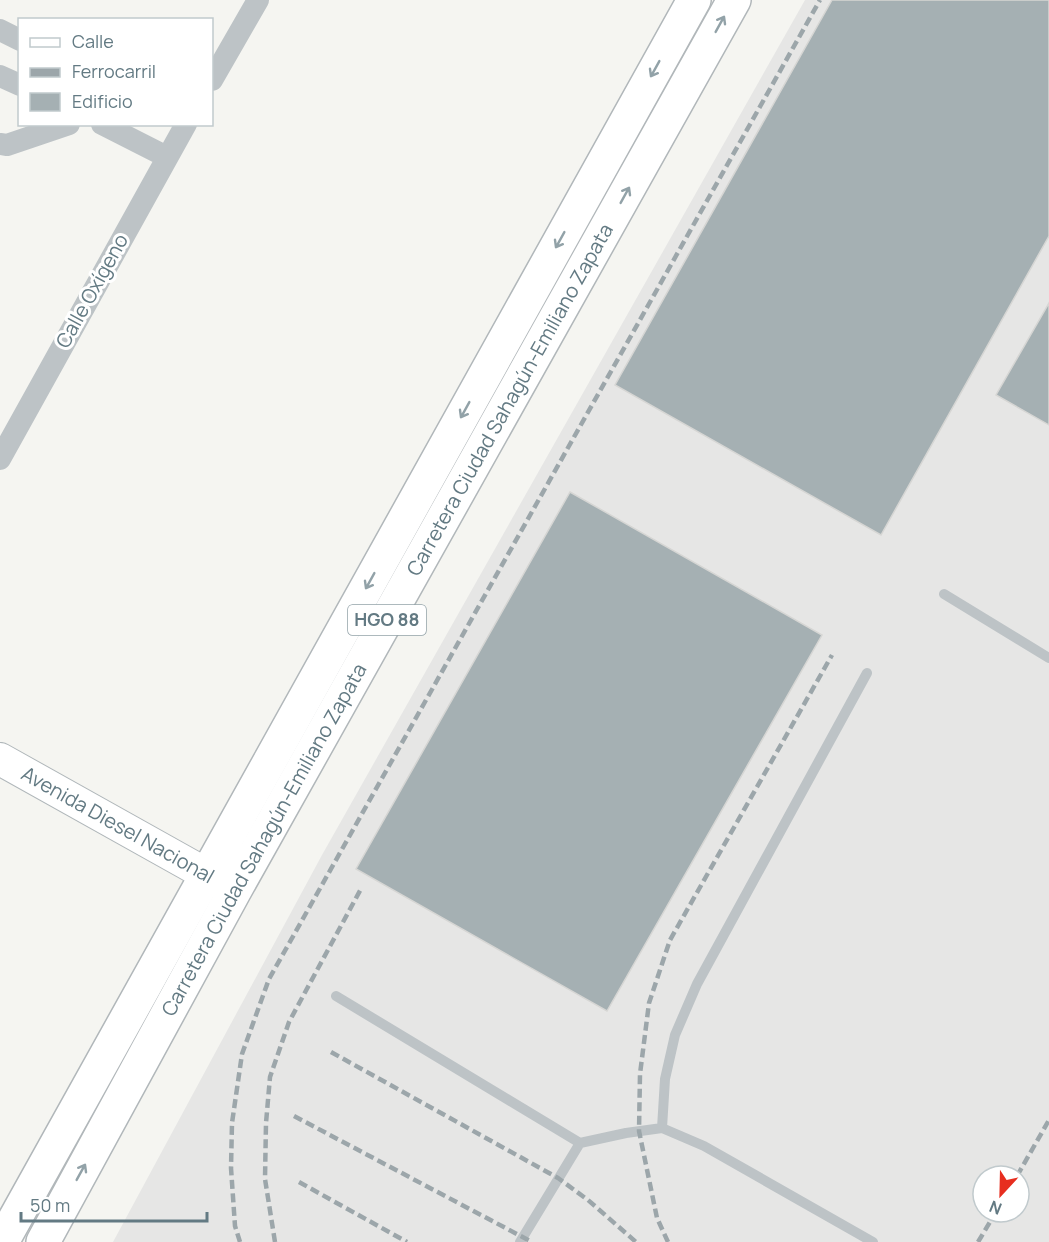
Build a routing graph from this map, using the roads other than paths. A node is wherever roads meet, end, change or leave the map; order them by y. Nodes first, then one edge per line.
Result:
1 (694, 0) edge
2 (734, 0) edge
3 (254, 1) edge
4 (0, 30) edge
5 (18, 39) edge
6 (0, 76) edge
7 (213, 78) edge
8 (18, 85) edge
9 (63, 126) edge
10 (106, 126) edge
11 (181, 126) edge
12 (0, 144) edge
13 (167, 157) junction
14 (25, 412) junction
15 (0, 419) edge
16 (0, 459) edge
17 (944, 594) dead end
18 (1049, 658) edge
19 (867, 673) dead end
20 (0, 759) edge
21 (207, 874) junction
22 (236, 890) junction
23 (336, 996) dead end
24 (662, 1128) junction
25 (580, 1143) junction
26 (2, 1242) edge
27 (43, 1242) edge
28 (520, 1242) edge
29 (873, 1242) edge

1 -> 21 main road, Carretera Ciudad Sahagún-Emiliano Zapata / HGO 88
22 -> 2 main road, Carretera Ciudad Sahagún-Emiliano Zapata / HGO 88
3 - 7 street
4 - 5 street
6 - 8 street
9 - 12 street
10 - 13 street
11 - 13 street, Calle Oxígeno
13 - 14 street, Calle Oxígeno
14 - 15 street
14 - 16 street, Calle Oxígeno
17 - 18 lane
19 - 24 lane
20 - 21 street, Avenida Diesel Nacional
21 - 22 street, Avenida Diesel Nacional
21 - 26 main road, Carretera Ciudad Sahagún-Emiliano Zapata / HGO 88
27 -> 22 main road, Carretera Ciudad Sahagún-Emiliano Zapata / HGO 88
23 - 25 lane
24 - 25 lane
24 - 29 lane
25 - 28 lane

